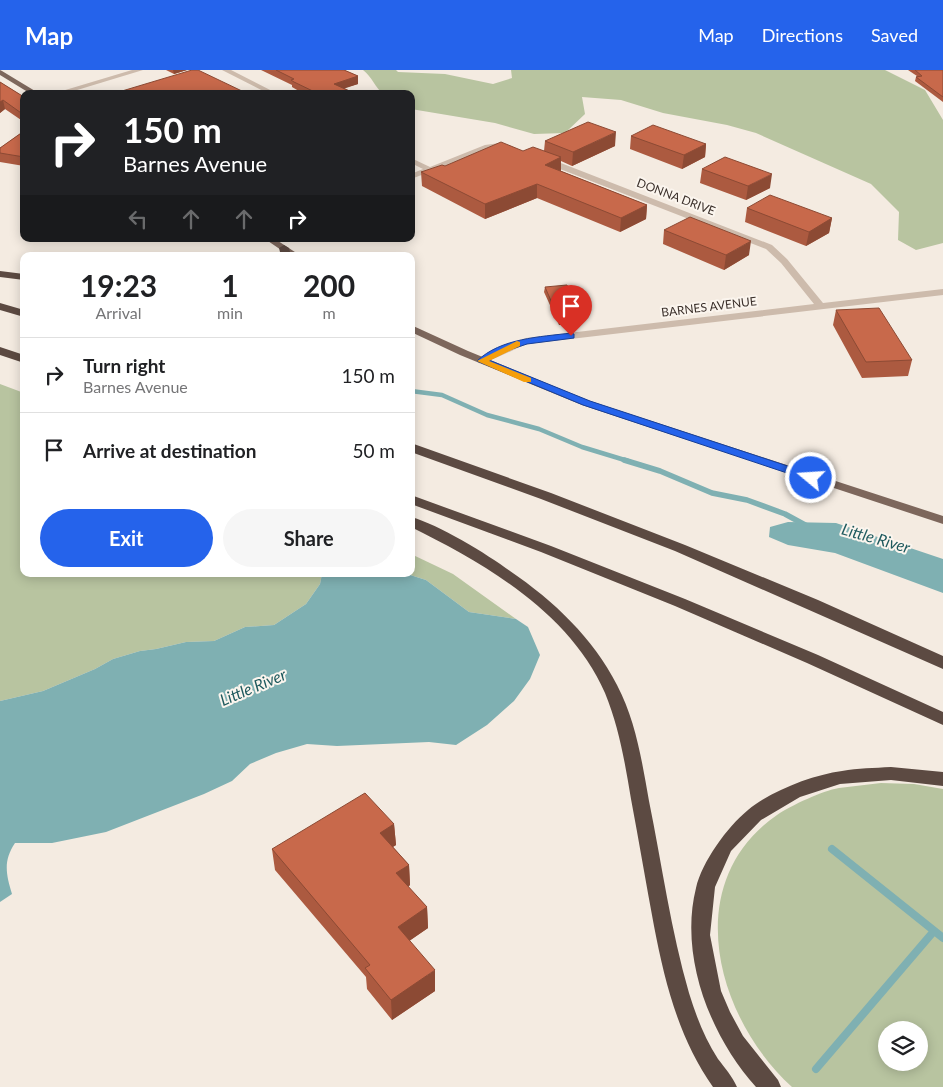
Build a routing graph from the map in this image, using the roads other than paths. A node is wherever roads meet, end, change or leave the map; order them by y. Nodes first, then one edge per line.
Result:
1 (140, 70) edge
2 (225, 70) edge
3 (0, 72) edge
4 (30, 90) edge
5 (69, 90) edge
6 (267, 90) edge
7 (518, 149) edge
8 (533, 155) edge
9 (415, 162) edge
10 (431, 170) junction
11 (415, 176) edge
12 (273, 242) edge
13 (285, 252) edge
14 (0, 274) edge
15 (20, 276) edge
16 (943, 292) edge
17 (0, 306) edge
18 (822, 306) junction
19 (20, 313) edge
20 (415, 330) edge
21 (0, 351) edge
22 (20, 358) edge
23 (482, 361) junction
24 (415, 448) edge
25 (415, 500) edge
26 (943, 520) edge
27 (415, 523) edge
28 (943, 663) edge
29 (943, 719) edge
30 (943, 779) edge
31 (726, 1087) edge
32 (770, 1087) edge

1 - 5 street
2 - 6 street
3 - 4 main road
7 - 10 street
8 - 18 street, DONNA DRIVE
9 - 10 street
10 - 11 street
12 - 13 main road
14 - 15 highway
16 - 18 street, BARNES AVENUE
17 - 19 highway
18 - 23 street, BARNES AVENUE
20 - 23 main road
21 - 22 highway
23 - 26 main road
24 - 28 highway
25 - 29 highway
27 - 31 highway
30 - 32 highway

